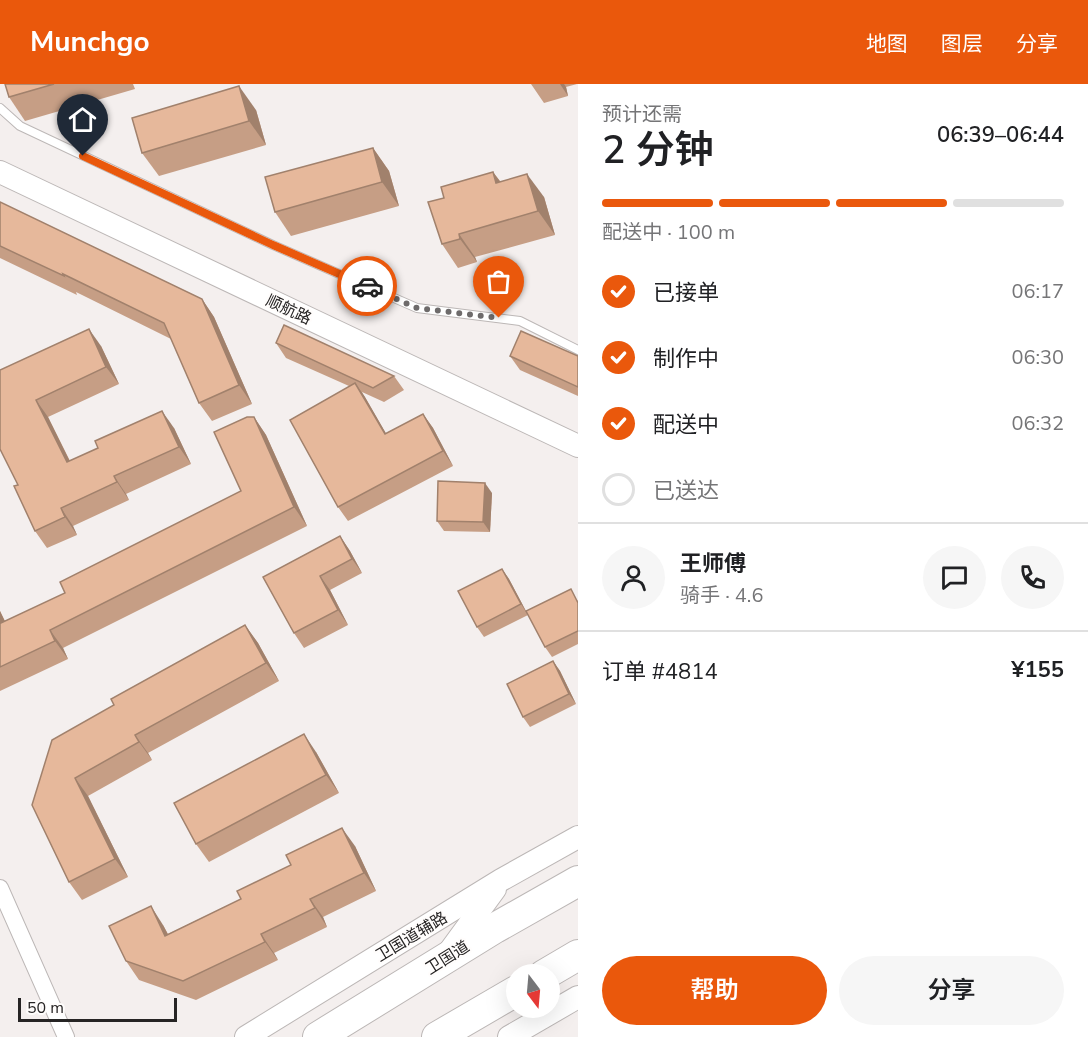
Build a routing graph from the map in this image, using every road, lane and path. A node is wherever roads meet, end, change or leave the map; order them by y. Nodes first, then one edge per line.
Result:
1 (0, 108) edge
2 (0, 172) edge
3 (578, 350) edge
4 (578, 446) edge
5 (578, 837) edge
6 (501, 880) junction
7 (578, 881) edge
8 (0, 888) edge
9 (578, 955) edge
10 (446, 957) junction
11 (560, 966) edge
12 (506, 997) edge
13 (578, 997) edge
14 (66, 1037) edge
15 (246, 1037) edge
16 (318, 1037) edge
17 (437, 1037) edge
18 (509, 1037) edge

1 - 3 lane
2 - 4 street, 顺航路
5 - 6 street, 卫国道辅路
6 - 10 street
6 - 15 street, 卫国道辅路
7 - 10 highway, 卫国道
8 - 14 street
9 - 11 highway
10 - 16 highway, 卫国道
12 - 17 highway
13 - 18 street

